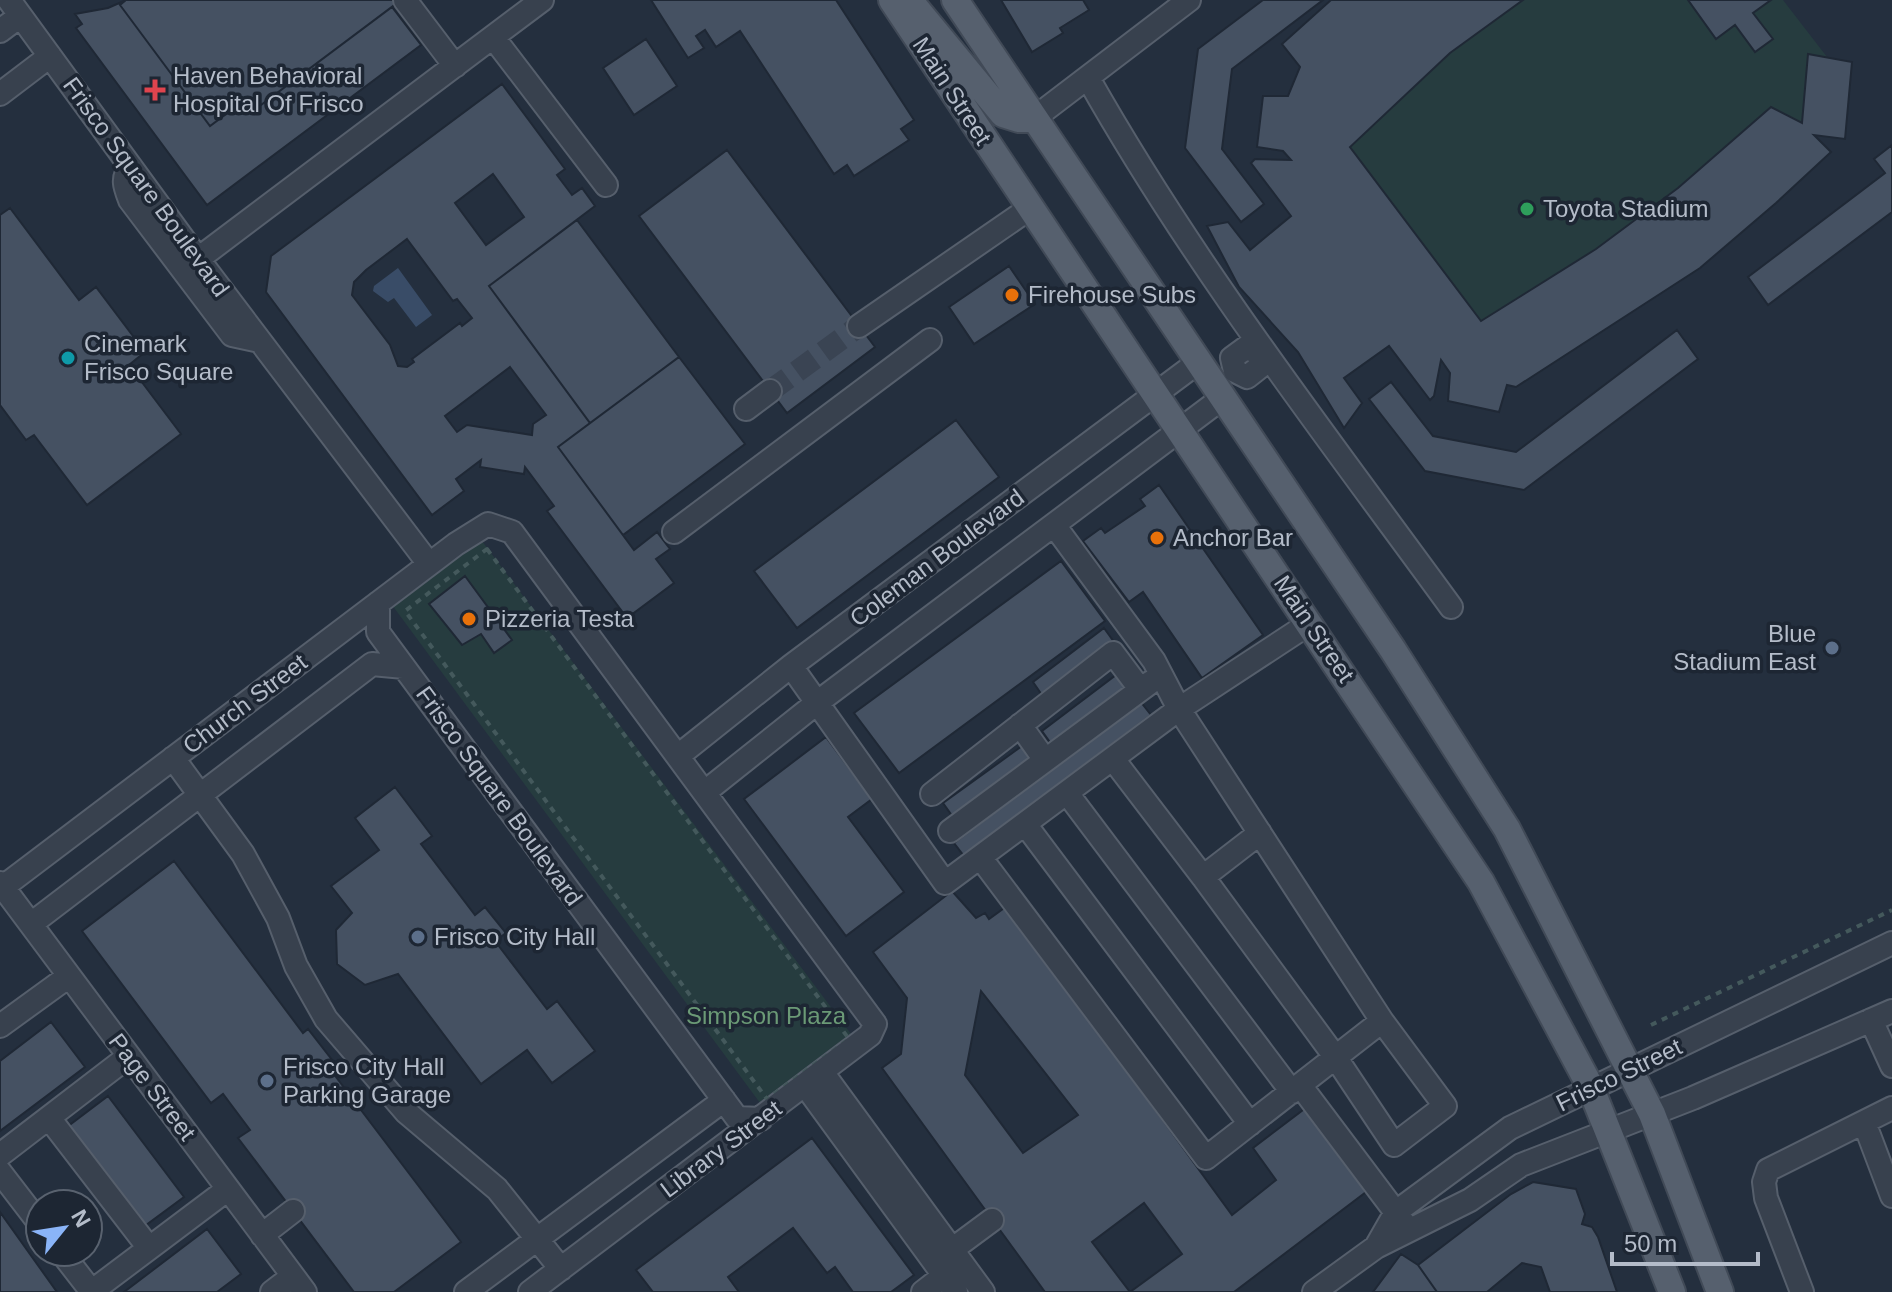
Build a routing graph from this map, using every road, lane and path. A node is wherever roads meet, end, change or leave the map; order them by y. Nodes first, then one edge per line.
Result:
1 (405, 0) edge
2 (542, 0) edge
3 (892, 0) edge
4 (909, 0) edge
5 (955, 0) edge
6 (1189, 0) edge
7 (15, 8) edge
8 (0, 31) edge
9 (493, 37) junction
10 (50, 56) junction
11 (455, 66) junction
12 (1088, 78) junction
13 (0, 94) edge
14 (1033, 119) junction
15 (131, 167) junction
16 (606, 185) dead end
17 (1030, 208) junction
18 (198, 259) junction
19 (859, 326) tunnel mouth
20 (930, 340) dead end
21 (260, 341) junction
22 (1262, 353) junction
23 (1197, 363) junction
24 (770, 391) tunnel mouth
25 (1217, 392) junction
26 (1158, 394) junction
27 (746, 409) dead end
28 (1182, 430) junction
29 (1054, 525) junction
30 (674, 532) dead end
31 (429, 564) junction
32 (378, 603) junction
33 (1451, 607) dead end
34 (1310, 623) junction
35 (791, 666) junction
36 (404, 667) junction
37 (1162, 675) junction
38 (1140, 689) junction
39 (818, 702) junction
40 (1179, 709) junction
41 (1020, 725) junction
42 (678, 756) junction
43 (173, 758) junction
44 (1113, 759) junction
45 (1045, 760) junction
46 (705, 792) junction
47 (1067, 793) junction
48 (932, 794) dead end
49 (200, 795) junction
50 (1025, 824) junction
51 (950, 831) dead end
52 (1260, 833) junction
53 (980, 857) junction
54 (1203, 877) junction
55 (2, 885) edge
56 (1892, 910) edge
57 (31, 924) junction
58 (1892, 943) edge
59 (69, 976) junction
60 (1892, 1011) edge
61 (1871, 1020) junction
62 (1382, 1021) junction
63 (1651, 1025) dead end
64 (0, 1026) edge
65 (849, 1039) joint
66 (129, 1056) junction
67 (1336, 1058) junction
68 (1892, 1066) edge
69 (1630, 1068) junction
70 (813, 1079) junction
71 (1590, 1086) junction
72 (1296, 1088) junction
73 (724, 1100) junction
74 (1892, 1108) edge
75 (1652, 1114) junction
76 (49, 1118) junction
77 (761, 1119) junction
78 (1864, 1122) junction
79 (1250, 1124) junction
80 (1608, 1130) junction
81 (1394, 1145) junction
82 (0, 1155) edge
83 (0, 1172) edge
84 (1366, 1172) junction
85 (228, 1189) junction
86 (1892, 1196) edge
87 (24, 1203) edge
88 (290, 1207) dead end
89 (1396, 1212) junction
90 (992, 1220) dead end
91 (258, 1230) junction
92 (1410, 1231) junction
93 (539, 1238) junction
94 (1376, 1247) junction
95 (149, 1248) junction
96 (73, 1268) edge
97 (950, 1268) edge
98 (561, 1269) junction
99 (1340, 1273) junction
100 (299, 1284) edge
101 (91, 1292) edge
102 (272, 1292) edge
103 (466, 1292) edge
104 (530, 1292) edge
105 (923, 1292) edge
106 (983, 1292) edge
107 (1314, 1292) edge
108 (1353, 1292) edge
109 (1672, 1292) edge
110 (1720, 1292) edge
111 (1802, 1292) edge

1 - 11 street
2 - 9 street
3 - 17 main road, Main Street
4 - 14 main road
5 - 14 main road
6 - 12 street
7 - 8 street
7 - 10 street, Frisco Square Boulevard
9 - 11 street
9 - 16 street
10 - 13 street
10 - 15 street, Frisco Square Boulevard
11 - 18 street
12 - 14 street
12 - 22 street
14 - 23 main road
15 - 18 street, Frisco Square Boulevard
15 - 21 street
17 - 19 street
17 - 26 main road, Main Street
18 - 21 street, Frisco Square Boulevard
20 - 30 street
21 - 31 street, Frisco Square Boulevard
22 - 25 street, Coleman Boulevard
22 - 33 street
23 - 25 main road
23 - 26 street, Coleman Boulevard
24 - 27 street
25 - 28 street, Coleman Boulevard
25 - 69 main road
26 - 28 main road, Main Street
26 - 35 street, Coleman Boulevard
28 - 29 street, Coleman Boulevard
28 - 34 main road, Main Street
29 - 37 street
29 - 39 street, Coleman Boulevard
31 - 32 street, Church Street
31 - 42 street, Church Street
32 - 36 street, Frisco Square Boulevard
32 - 43 street, Church Street
34 - 40 street
34 - 71 main road, Main Street
35 - 39 street
35 - 42 street, Coleman Boulevard
36 - 49 street, Church Street
36 - 73 street, Frisco Square Boulevard
37 - 38 street
37 - 40 street
38 - 41 street
38 - 45 street
39 - 46 street, Coleman Boulevard
39 - 53 street
40 - 44 street
40 - 52 street
41 - 45 street
41 - 48 street
42 - 46 street
43 - 49 street
43 - 55 street, Church Street
44 - 47 street
44 - 54 street
45 - 51 street
46 - 70 street, Library Street
47 - 50 street
47 - 72 street
49 - 57 street, Church Street
49 - 93 street
50 - 53 street
50 - 79 street
52 - 54 street
52 - 62 street
53 - 79 street
54 - 67 street
55 - 57 street, Page Street
56 - 63 path
57 - 59 street, Page Street
58 - 69 street, Frisco Street
59 - 64 street
59 - 66 street, Page Street
60 - 61 street, Frisco Street
61 - 68 street
61 - 75 street, Frisco Street
62 - 67 street
62 - 81 street
65 - 65 path
66 - 76 street
66 - 85 street, Page Street
67 - 72 street
67 - 81 street
69 - 71 street, Frisco Street
69 - 75 main road
70 - 77 street, Library Street
70 - 97 street
71 - 80 main road, Main Street
71 - 89 street, Frisco Street
72 - 79 street
72 - 84 street
73 - 77 street, Frisco Square Boulevard
73 - 93 street, Library Street
74 - 78 street
75 - 80 street, Frisco Street
75 - 110 main road
76 - 82 street
76 - 95 street
77 - 98 street, Library Street
78 - 86 street
78 - 111 street
80 - 92 street, Frisco Street
80 - 109 main road, Main Street
81 - 84 street
83 - 87 street
84 - 89 street
85 - 91 street, Page Street
85 - 95 street
88 - 91 street
89 - 92 street
89 - 94 street, Frisco Street
90 - 97 street
91 - 100 street, Page Street
92 - 94 street, Frisco Street
93 - 98 street
93 - 103 street, Library Street
94 - 99 street, Frisco Street
95 - 101 street
96 - 101 street
97 - 105 street
97 - 106 street
98 - 104 street, Library Street
99 - 107 street, Frisco Street
99 - 108 street
100 - 102 street

